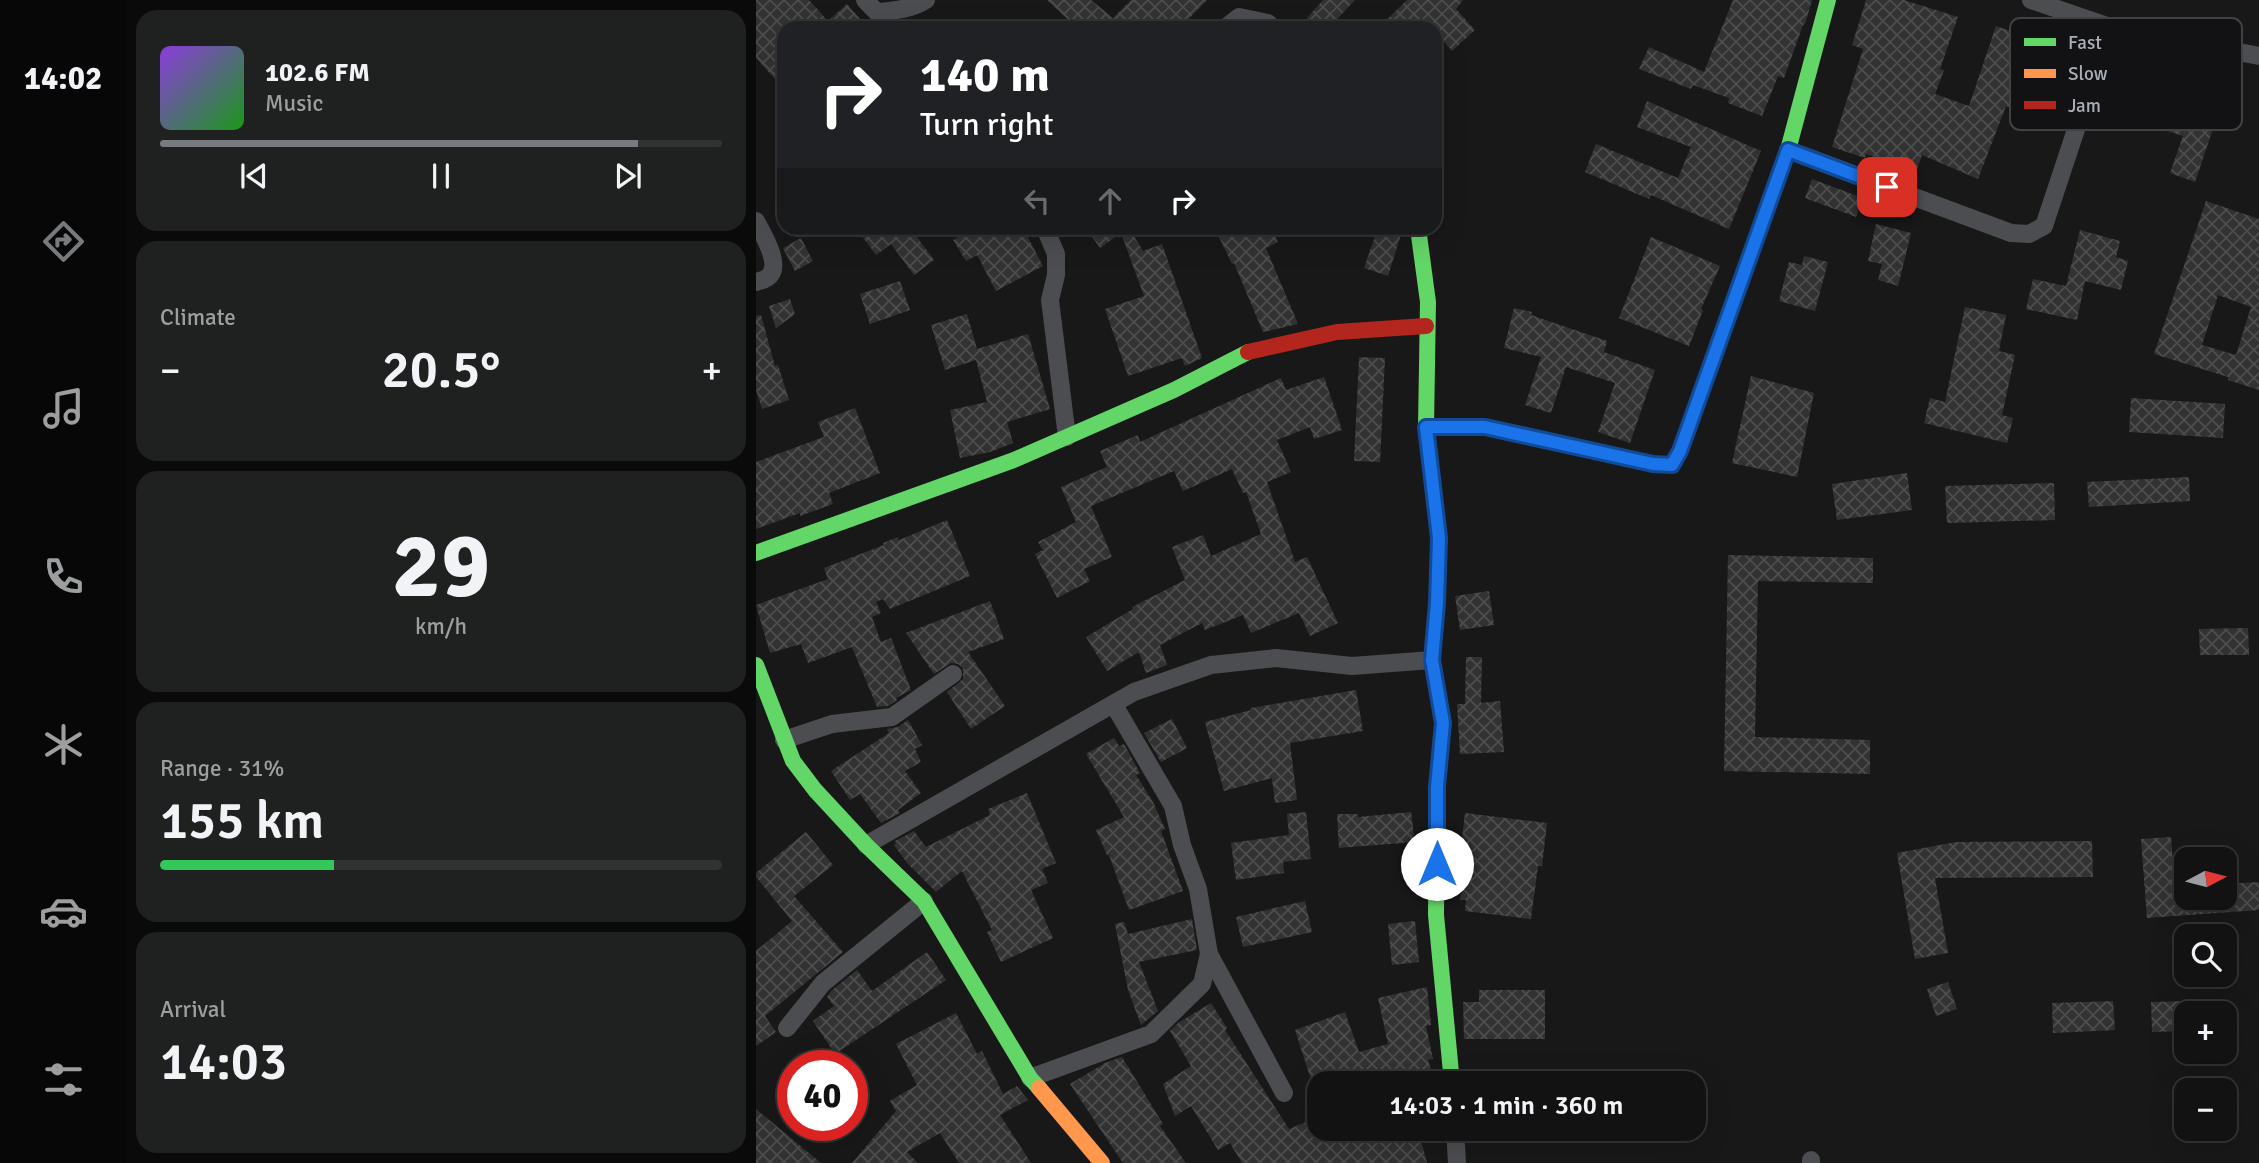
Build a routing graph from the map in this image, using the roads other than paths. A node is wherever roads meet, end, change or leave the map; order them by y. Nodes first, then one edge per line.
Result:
1 (926, 0) edge
2 (1828, 0) edge
3 (2031, 0) edge
4 (871, 6) edge
5 (2084, 18) edge
6 (885, 21) edge
7 (1234, 21) edge
8 (1258, 21) edge
9 (2076, 130) edge
10 (1788, 150) junction
11 (756, 221) edge
12 (1048, 235) edge
13 (1419, 235) edge
14 (756, 282) edge
15 (1426, 326) junction
16 (1426, 427) junction
17 (1068, 437) junction
18 (756, 553) edge
19 (1432, 660) junction
20 (756, 665) edge
21 (953, 674) dead end
22 (1114, 705) junction
23 (784, 740) junction
24 (866, 845) junction
25 (924, 901) junction
26 (1209, 954) junction
27 (787, 1028) dead end
28 (1451, 1071) edge
29 (1030, 1077) junction
30 (1284, 1093) dead end
31 (1456, 1141) edge
32 (1102, 1163) edge
33 (1457, 1163) edge

1 - 4 street
2 - 10 street
3 - 5 street
4 - 6 street
7 - 8 street
9 - 10 street
10 - 16 street
11 - 14 street
12 - 17 street
13 - 15 street
15 - 16 street
15 - 17 street
16 - 19 street
17 - 18 street
19 - 22 street
19 - 28 street
20 - 23 street
21 - 23 street
22 - 24 street
22 - 26 street
23 - 24 street
24 - 25 street
25 - 27 street
25 - 29 street
26 - 29 street
26 - 30 street
29 - 32 street
31 - 33 street

